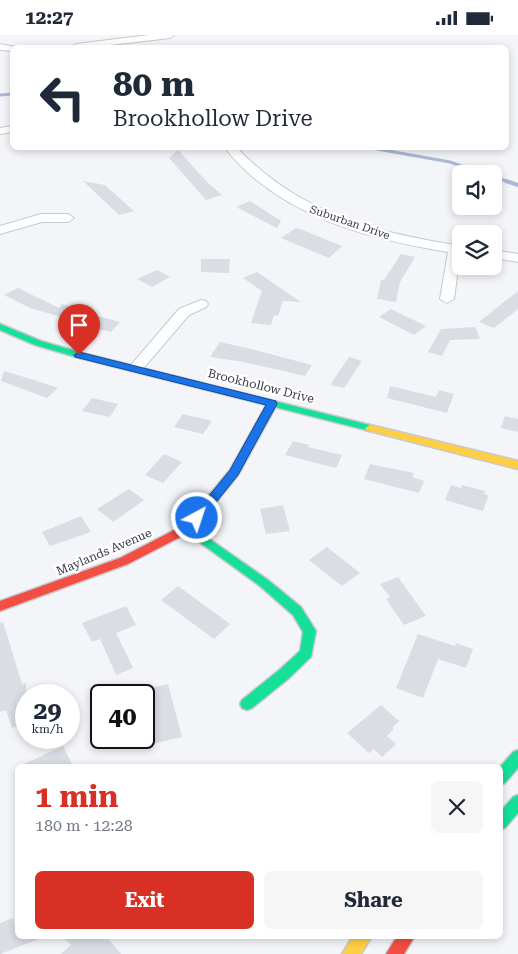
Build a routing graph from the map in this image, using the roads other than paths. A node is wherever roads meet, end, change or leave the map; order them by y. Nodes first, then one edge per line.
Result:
1 (170, 35) edge
2 (92, 45) edge
3 (232, 150) edge
4 (68, 218) dead end
5 (0, 230) edge
6 (452, 248) edge
7 (502, 255) edge
8 (518, 258) edge
9 (453, 275) edge
10 (448, 299) dead end
11 (200, 304) dead end
12 (0, 327) edge
13 (136, 368) junction
14 (272, 404) junction
15 (518, 465) edge
16 (188, 528) junction
17 (0, 606) edge
18 (247, 704) dead end
19 (518, 757) edge
20 (503, 774) edge
21 (518, 802) edge
22 (503, 820) edge
23 (362, 939) edge
24 (406, 939) edge
25 (350, 954) edge
26 (394, 954) edge

1 - 2 street
3 - 6 street, Suburban Drive
4 - 5 street
7 - 8 street
9 - 10 street
11 - 13 street
12 - 13 street, Brookhollow Drive
13 - 14 street, Brookhollow Drive
14 - 15 street, Brookhollow Drive
14 - 16 street, Maylands Avenue
16 - 17 street, Maylands Avenue
16 - 18 street
19 - 20 street
21 - 22 street
23 - 25 street
24 - 26 street

